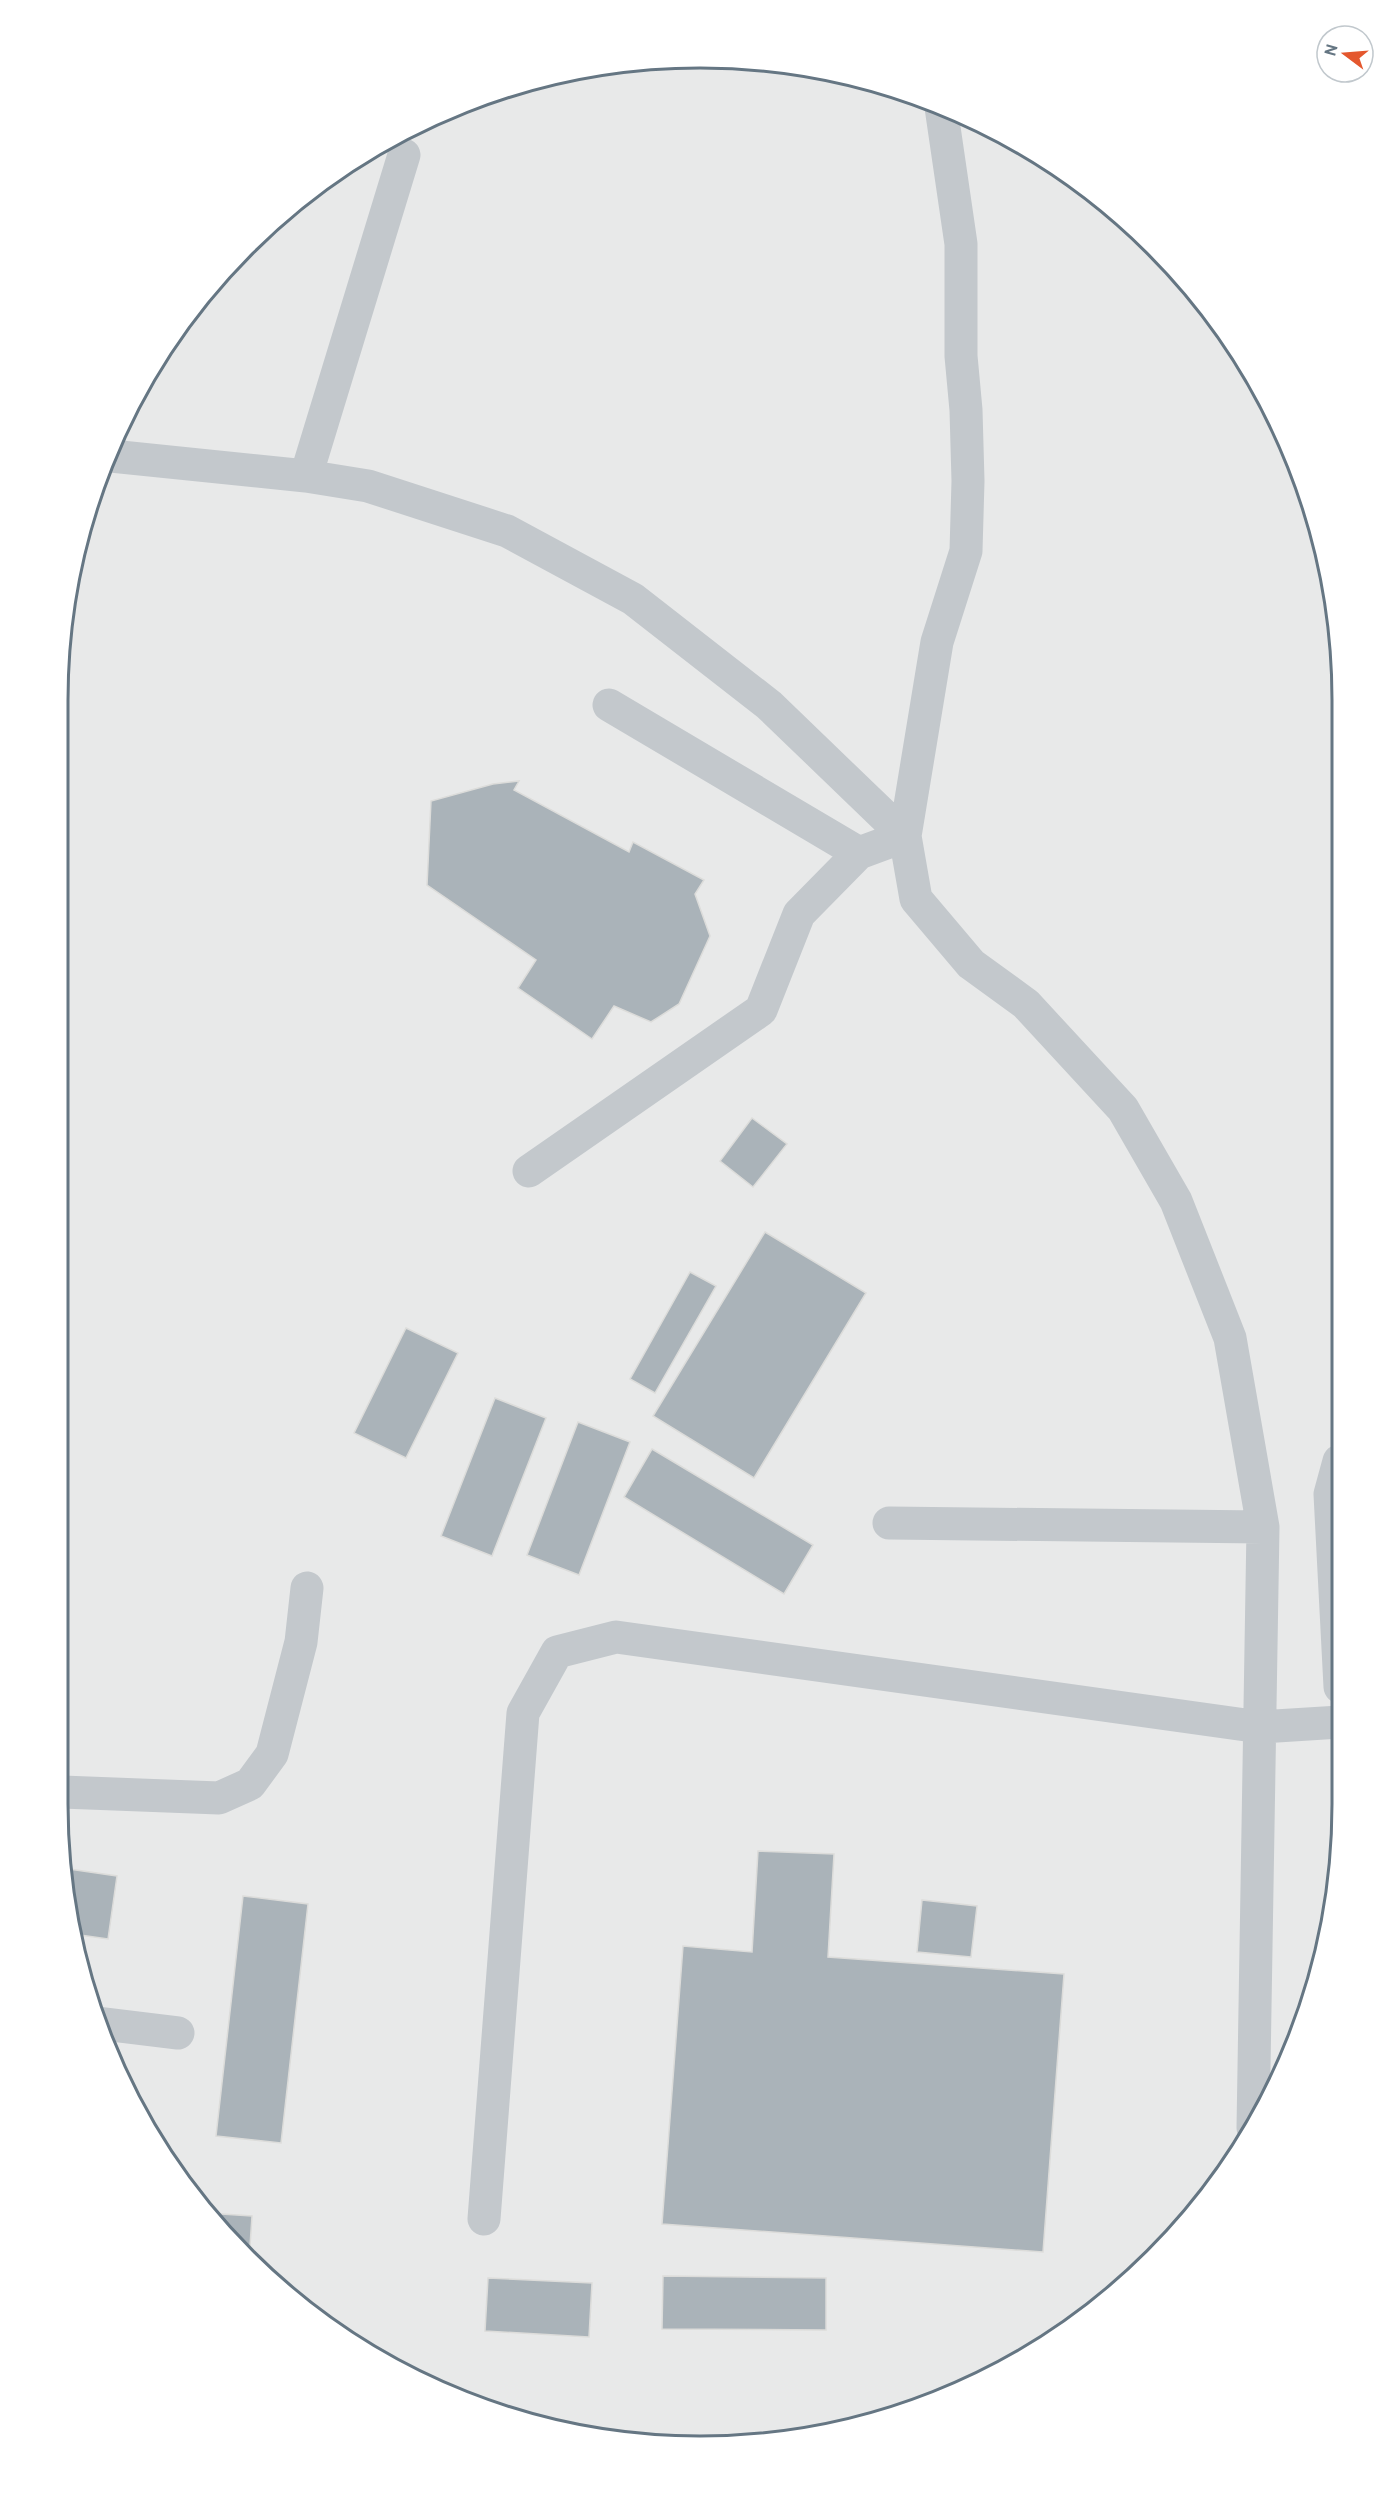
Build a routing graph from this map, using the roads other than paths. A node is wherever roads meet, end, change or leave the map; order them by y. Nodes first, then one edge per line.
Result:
1 (942, 117) edge
2 (404, 155) dead end
3 (117, 457) edge
4 (306, 476) junction
5 (609, 705) dead end
6 (905, 836) junction
7 (860, 853) junction
8 (529, 1171) dead end
9 (1332, 1487) edge
10 (889, 1523) dead end
11 (1263, 1527) junction
12 (1332, 1533) edge
13 (307, 1588) dead end
14 (1332, 1722) edge
15 (1260, 1727) junction
16 (68, 1792) edge
17 (108, 2024) edge
18 (178, 2033) dead end
19 (1253, 2108) edge
20 (484, 2218) dead end

1 - 6 street
2 - 4 street
3 - 4 street
4 - 6 street
5 - 7 street
6 - 7 street
6 - 11 street
7 - 8 street
9 - 12 street
10 - 11 street
11 - 15 street
13 - 16 street
14 - 15 street
15 - 19 street
15 - 20 street
17 - 18 street

